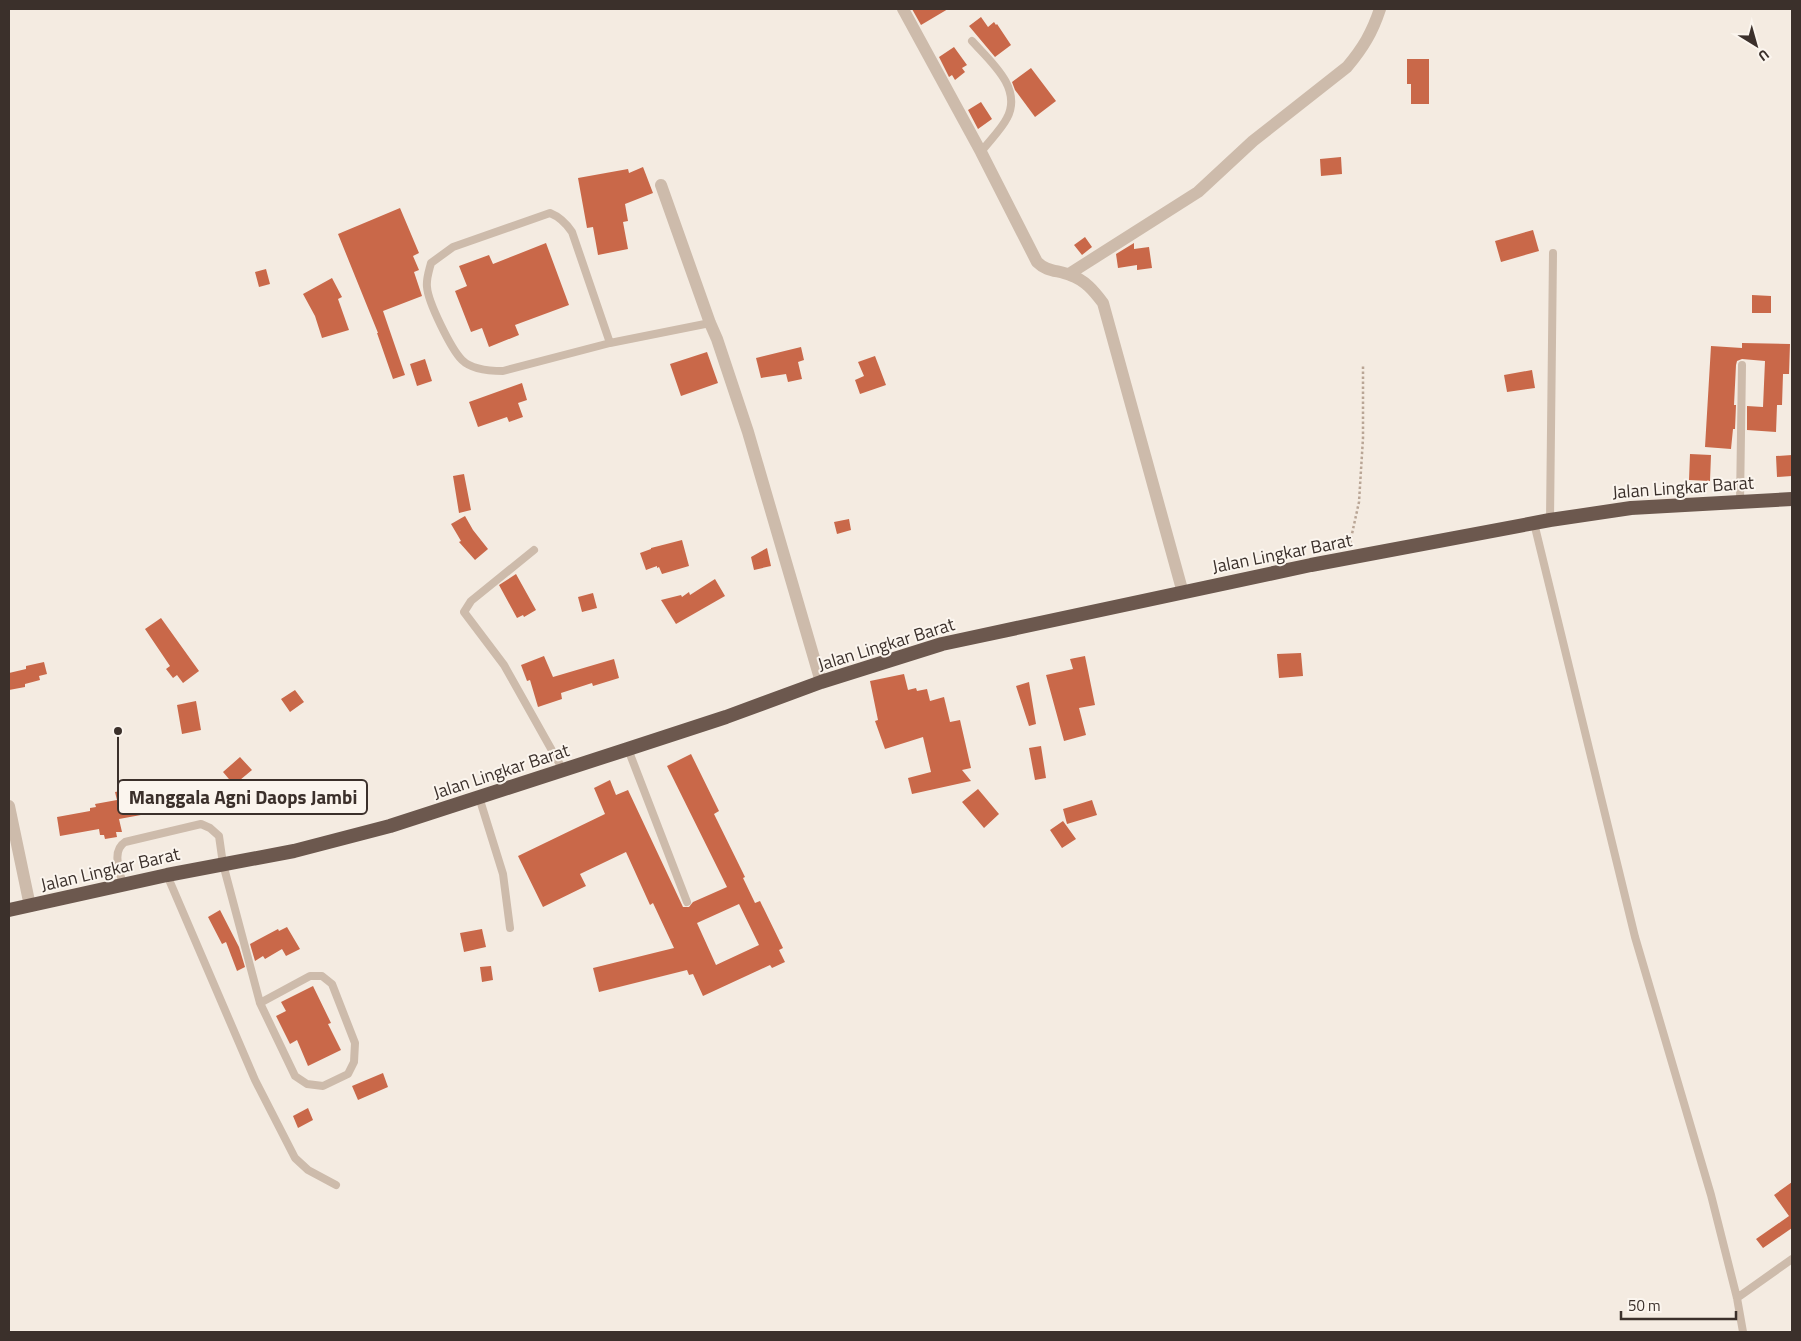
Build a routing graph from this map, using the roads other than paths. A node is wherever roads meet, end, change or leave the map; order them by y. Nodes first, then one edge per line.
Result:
1 (903, 9) edge
2 (1380, 9) edge
3 (972, 41) dead end
4 (980, 152) junction
5 (661, 184) dead end
6 (1553, 253) dead end
7 (1069, 274) junction
8 (710, 323) junction
9 (610, 343) junction
10 (1742, 365) dead end
11 (1792, 499) edge
12 (1740, 502) junction
13 (1550, 520) junction
14 (1534, 523) junction
15 (534, 550) dead end
16 (1183, 592) junction
17 (821, 682) junction
18 (628, 749) junction
19 (563, 770) junction
20 (479, 797) junction
21 (9, 806) edge
22 (223, 864) junction
23 (167, 875) junction
24 (123, 885) junction
25 (687, 902) dead end
26 (30, 906) junction
27 (9, 910) edge
28 (510, 928) dead end
29 (260, 1002) junction
30 (336, 1185) dead end
31 (1792, 1259) edge
32 (1737, 1298) junction
33 (1742, 1332) edge

1 - 4 street
2 - 7 street
3 - 4 lane
4 - 7 street
5 - 8 street
6 - 13 lane
7 - 16 street
8 - 9 lane
8 - 17 street
9 - 9 lane
10 - 12 lane
11 - 12 highway, Jalan Lingkar Barat
12 - 13 highway, Jalan Lingkar Barat
13 - 14 highway, Jalan Lingkar Barat
14 - 16 highway, Jalan Lingkar Barat
14 - 32 lane
15 - 19 lane
16 - 17 highway, Jalan Lingkar Barat
17 - 18 highway, Jalan Lingkar Barat
18 - 19 highway, Jalan Lingkar Barat
18 - 25 lane
19 - 20 highway, Jalan Lingkar Barat
20 - 22 highway, Jalan Lingkar Barat
20 - 28 lane
21 - 26 street
22 - 23 highway, Jalan Lingkar Barat
22 - 24 lane
22 - 29 lane
23 - 24 highway, Jalan Lingkar Barat
23 - 30 lane
24 - 26 highway, Jalan Lingkar Barat
26 - 27 highway, Jalan Lingkar Barat
29 - 29 lane
31 - 32 lane
32 - 33 lane

